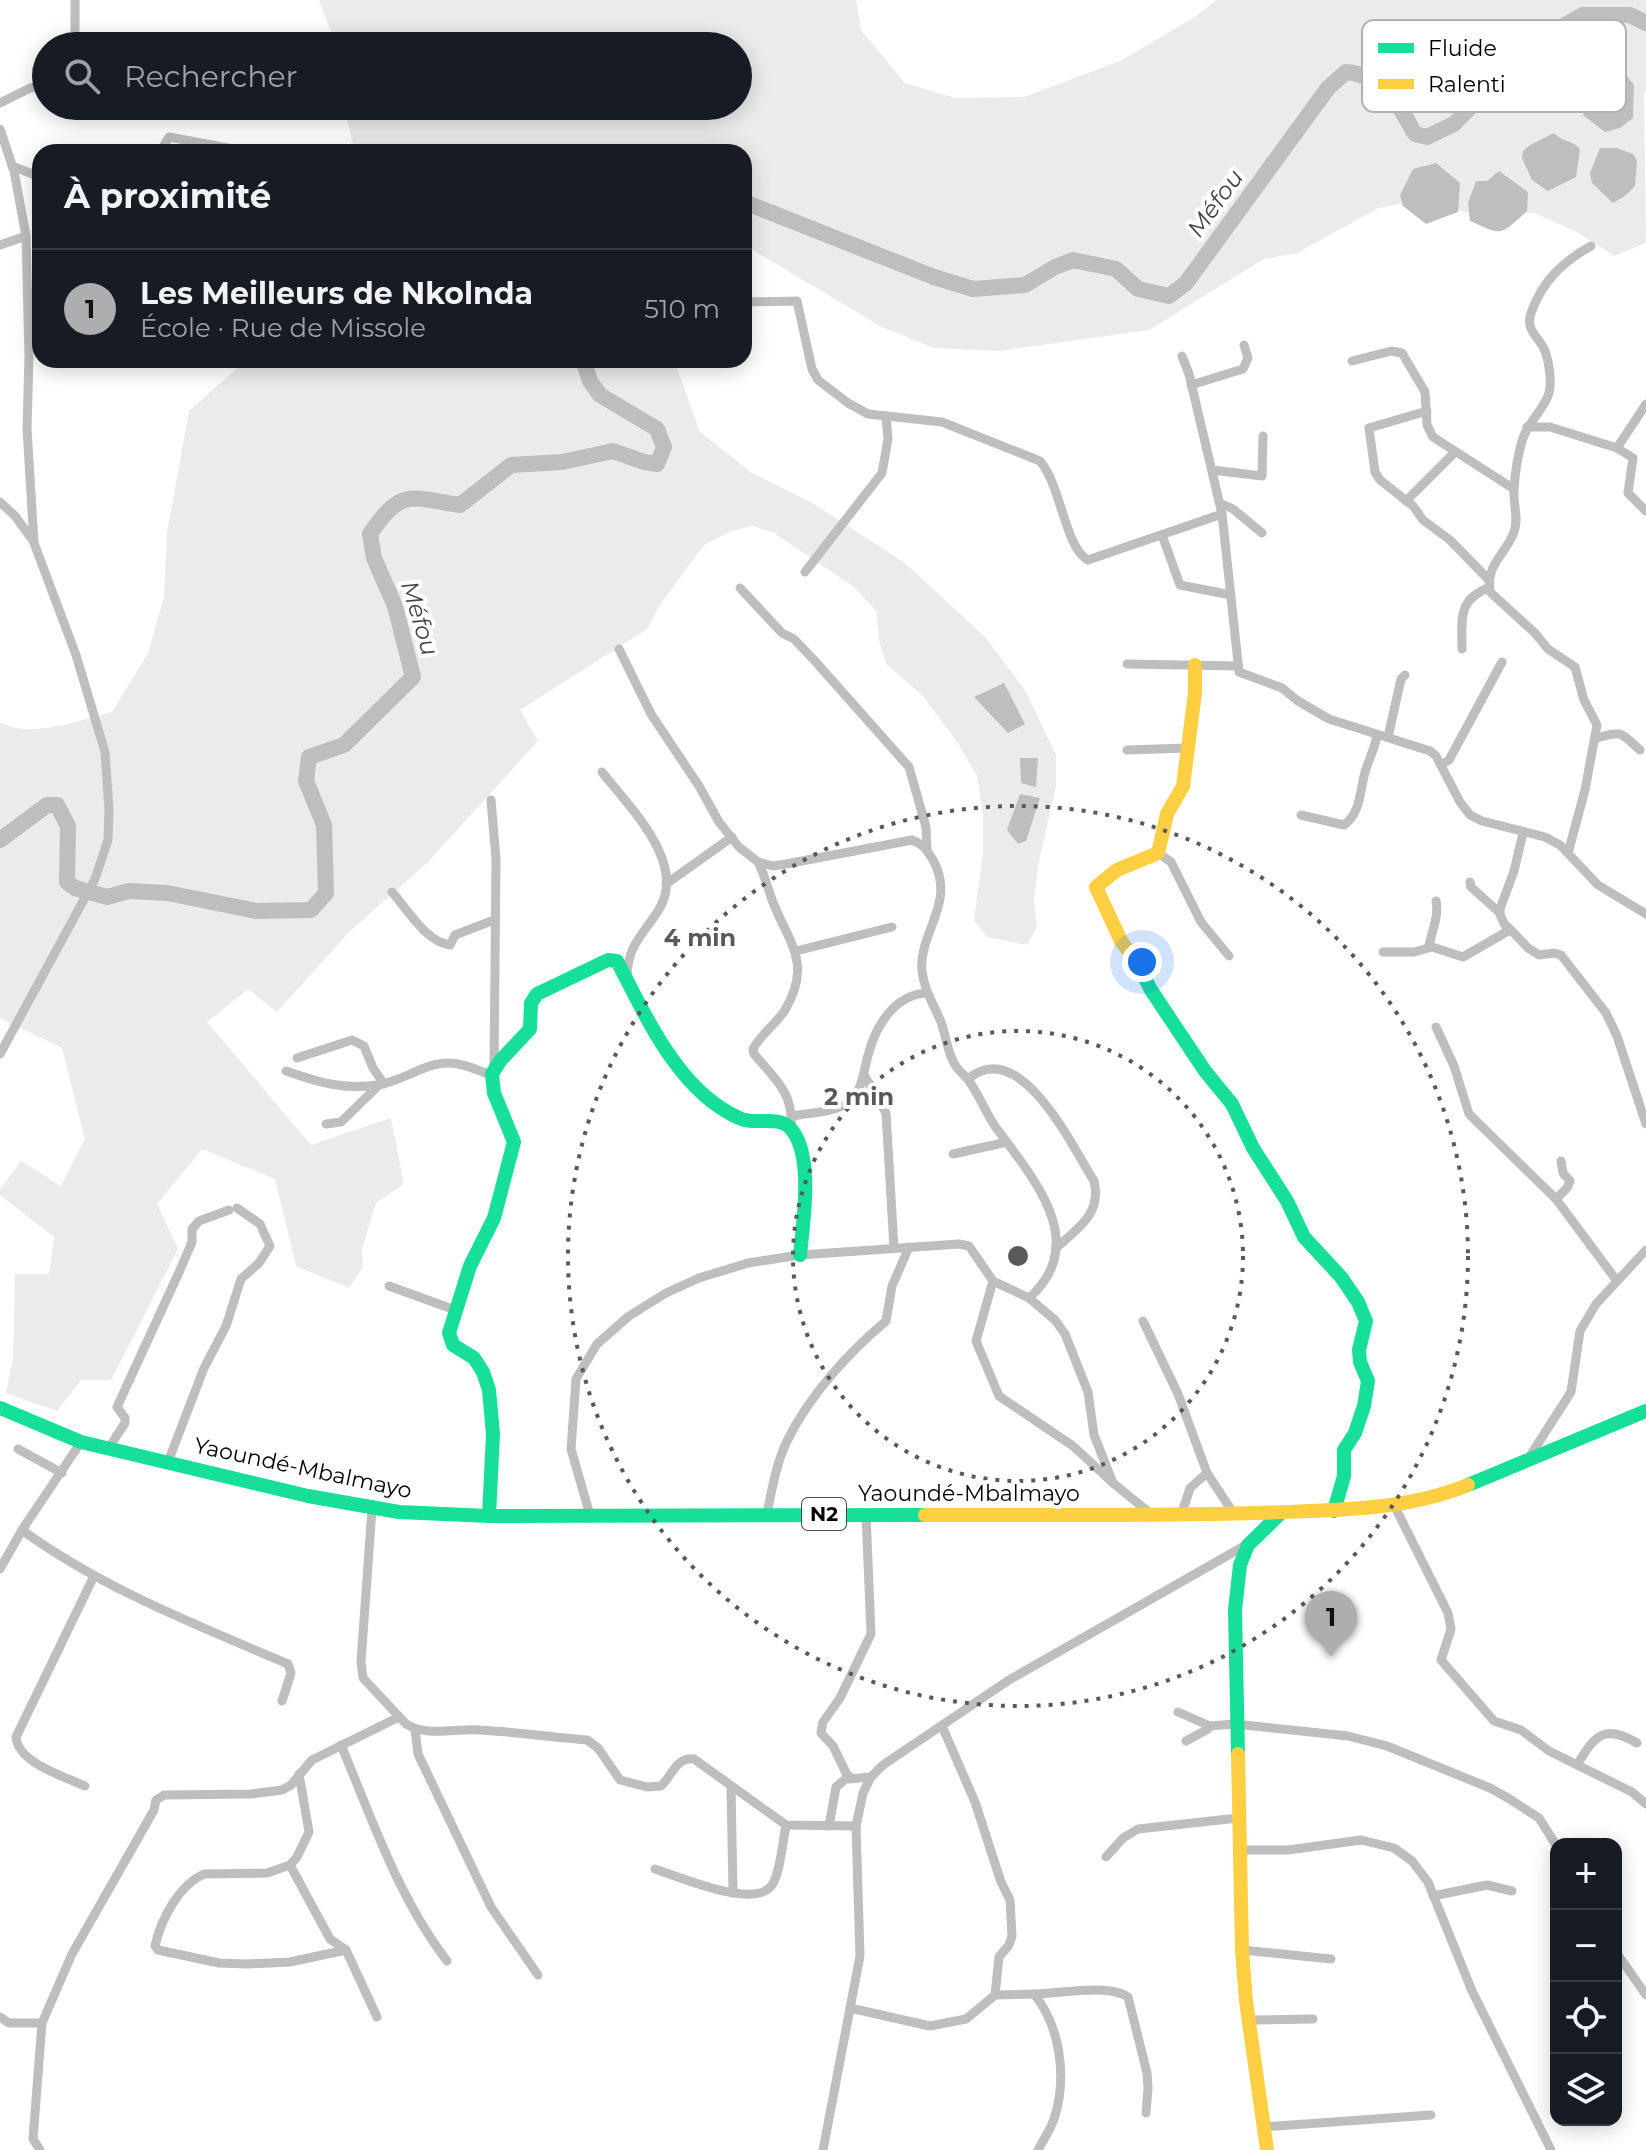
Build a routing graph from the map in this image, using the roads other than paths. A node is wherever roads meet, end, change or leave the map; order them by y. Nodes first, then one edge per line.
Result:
1 (75, 0) edge
2 (75, 32) edge
3 (32, 88) edge
4 (0, 103) edge
5 (0, 129) edge
6 (165, 144) edge
7 (206, 144) edge
8 (12, 166) junction
9 (32, 174) edge
10 (26, 236) junction
11 (0, 245) edge
12 (1591, 246) dead end
13 (752, 302) edge
14 (1244, 345) dead end
15 (1182, 356) dead end
16 (1352, 361) dead end
17 (1191, 385) junction
18 (1646, 404) edge
19 (1427, 411) junction
20 (886, 416) junction
21 (1527, 427) junction
22 (1263, 436) dead end
23 (1617, 448) junction
24 (1455, 452) junction
25 (1212, 470) junction
26 (1514, 489) junction
27 (1406, 501) junction
28 (0, 502) edge
29 (1220, 503) junction
30 (1646, 511) edge
31 (1222, 514) junction
32 (1262, 533) dead end
33 (1162, 535) junction
34 (34, 543) junction
35 (805, 572) dead end
36 (1489, 584) junction
37 (740, 588) dead end
38 (1231, 595) junction
39 (619, 649) dead end
40 (1462, 649) dead end
41 (1502, 662) dead end
42 (1127, 664) dead end
43 (1195, 665) junction
44 (1238, 666) junction
45 (1405, 675) dead end
46 (1382, 736) junction
47 (1596, 738) junction
48 (1187, 748) junction
49 (1127, 750) dead end
50 (1640, 750) dead end
51 (1441, 765) junction
52 (602, 772) dead end
53 (491, 800) dead end
54 (1301, 815) dead end
55 (1523, 833) junction
56 (732, 837) junction
57 (927, 849) junction
58 (1158, 853) junction
59 (1568, 853) junction
60 (758, 862) junction
61 (1470, 882) dead end
62 (666, 884) junction
63 (392, 892) dead end
64 (1436, 901) dead end
65 (1500, 913) junction
66 (1646, 914) edge
67 (494, 920) junction
68 (892, 927) dead end
69 (1508, 927) junction
70 (1432, 947) junction
71 (796, 951) junction
72 (1383, 952) dead end
73 (1229, 956) dead end
74 (627, 980) junction
75 (926, 993) junction
76 (1436, 1027) dead end
77 (0, 1054) edge
78 (297, 1058) dead end
79 (286, 1071) dead end
80 (492, 1072) junction
81 (864, 1075) junction
82 (968, 1079) junction
83 (382, 1085) junction
84 (792, 1123) junction
85 (326, 1124) dead end
86 (1646, 1124) edge
87 (1007, 1142) junction
88 (953, 1154) dead end
89 (1561, 1161) dead end
90 (1556, 1199) junction
91 (909, 1247) junction
92 (894, 1248) junction
93 (1056, 1248) junction
94 (1646, 1250) edge
95 (800, 1255) junction
96 (993, 1281) junction
97 (1617, 1281) junction
98 (389, 1286) dead end
99 (1029, 1298) junction
100 (455, 1310) junction
101 (1143, 1321) dead end
102 (0, 1408) edge
103 (1646, 1411) edge
104 (81, 1442) junction
105 (18, 1449) dead end
106 (108, 1449) junction
107 (168, 1462) junction
108 (1526, 1462) junction
109 (62, 1473) junction
110 (1207, 1473) junction
111 (1113, 1483) junction
112 (1394, 1505) junction
113 (372, 1509) junction
114 (1334, 1511) junction
115 (767, 1514) junction
116 (866, 1514) junction
117 (1234, 1514) junction
118 (1280, 1514) junction
119 (590, 1515) junction
120 (489, 1516) junction
121 (1154, 1516) junction
122 (1181, 1516) junction
123 (22, 1530) junction
124 (1246, 1545) junction
125 (0, 1569) edge
126 (94, 1576) junction
127 (282, 1701) dead end
128 (1178, 1712) dead end
129 (399, 1717) junction
130 (1235, 1724) junction
131 (942, 1726) junction
132 (1210, 1726) junction
133 (415, 1729) junction
134 (1186, 1741) dead end
135 (1637, 1743) dead end
136 (341, 1745) junction
137 (1577, 1765) junction
138 (299, 1774) junction
139 (849, 1776) junction
140 (871, 1777) junction
141 (85, 1786) dead end
142 (731, 1786) junction
143 (1646, 1804) edge
144 (1238, 1818) junction
145 (786, 1825) junction
146 (829, 1826) junction
147 (856, 1826) junction
148 (1552, 1838) edge
149 (1238, 1850) junction
150 (1106, 1857) dead end
151 (290, 1865) junction
152 (655, 1869) dead end
153 (1512, 1891) dead end
154 (733, 1893) junction
155 (1433, 1896) junction
156 (346, 1950) junction
157 (1242, 1950) junction
158 (1331, 1959) dead end
159 (447, 1961) dead end
160 (1622, 1961) edge
161 (538, 1975) dead end
162 (1034, 1994) junction
163 (995, 1995) junction
164 (1646, 1995) edge
165 (850, 2008) junction
166 (0, 2017) edge
167 (377, 2017) dead end
168 (1313, 2019) dead end
169 (1248, 2020) junction
170 (42, 2023) junction
171 (1146, 2113) dead end
172 (1431, 2115) dead end
173 (1263, 2127) junction
174 (40, 2150) edge
175 (823, 2150) edge
176 (1038, 2150) edge
177 (1267, 2150) edge
178 (1551, 2150) edge

1 - 2 street
3 - 4 street
5 - 8 street
6 - 7 street
8 - 9 street
8 - 10 street
10 - 11 street
10 - 34 street
12 - 21 street
13 - 20 street
14 - 17 street
15 - 17 street
16 - 19 street
17 - 25 street
18 - 23 street
19 - 24 street
19 - 27 street
20 - 33 street
20 - 35 street
21 - 23 street
21 - 26 street
22 - 25 street
23 - 30 street
24 - 26 street
24 - 27 street
25 - 29 street
26 - 36 street
27 - 36 street
28 - 34 street
29 - 31 street
29 - 32 street
31 - 33 street
31 - 38 street
33 - 38 street
34 - 77 street
36 - 40 street
36 - 47 street
37 - 57 street
38 - 44 street
39 - 56 street
41 - 51 street
42 - 43 street
43 - 44 street
43 - 48 main road
44 - 46 street
45 - 46 street
46 - 51 street
46 - 54 street
47 - 50 street
47 - 59 street
48 - 49 street
48 - 58 main road
51 - 55 street
52 - 62 street
53 - 67 street
55 - 59 street
55 - 65 street
56 - 60 street
56 - 62 street
57 - 60 street
57 - 75 street
58 - 73 street
58 - 114 main road
59 - 66 street
60 - 71 street
61 - 65 street
62 - 74 street
63 - 67 street
64 - 70 street
65 - 69 street
67 - 80 street
68 - 71 street
69 - 70 street
69 - 86 street
70 - 72 street
71 - 84 street
74 - 80 main road
74 - 84 main road
75 - 81 street
75 - 82 street
76 - 90 street
78 - 83 street
79 - 83 street
80 - 83 street
80 - 100 main road
81 - 84 street
81 - 92 street
82 - 87 street
82 - 93 street
83 - 85 street
84 - 95 main road
87 - 88 street
87 - 93 street
89 - 90 street
90 - 97 street
91 - 92 street
91 - 96 street
91 - 115 street
92 - 95 street
93 - 99 street
94 - 97 street
95 - 119 street
96 - 99 street
96 - 111 street
97 - 108 street
98 - 100 street
99 - 111 street
100 - 120 main road
101 - 110 street
102 - 104 main road, Yaoundé-Mbalmayo / N2
103 - 108 main road, Yaoundé-Mbalmayo / N2
104 - 106 main road, Yaoundé-Mbalmayo / N2
104 - 109 street
105 - 109 street
106 - 107 main road, Yaoundé-Mbalmayo / N2
106 - 107 street
107 - 113 main road, Yaoundé-Mbalmayo / N2
108 - 112 main road, Yaoundé-Mbalmayo / N2
109 - 123 street
110 - 117 street
110 - 122 street
111 - 121 street
112 - 114 main road, Yaoundé-Mbalmayo / N2
112 - 137 street
113 - 120 main road, Yaoundé-Mbalmayo / N2
113 - 129 street
114 - 118 main road, Yaoundé-Mbalmayo / N2
115 - 116 main road, Yaoundé-Mbalmayo / N2
115 - 119 main road, Yaoundé-Mbalmayo / N2
116 - 121 main road, Yaoundé-Mbalmayo / N2
116 - 139 street
117 - 118 main road, Yaoundé-Mbalmayo / N2
117 - 122 main road, Yaoundé-Mbalmayo / N2
118 - 124 main road
119 - 120 main road, Yaoundé-Mbalmayo / N2
121 - 122 main road, Yaoundé-Mbalmayo / N2
123 - 125 street
123 - 126 street
124 - 130 main road
124 - 131 street
126 - 127 street
126 - 141 street
128 - 132 street
129 - 133 street
129 - 136 street
130 - 132 street
130 - 144 main road
130 - 148 street
131 - 140 street
131 - 163 street
132 - 134 street
133 - 142 street
133 - 161 street
135 - 137 street
136 - 138 street
136 - 159 street
137 - 143 street
138 - 151 street
138 - 170 street
139 - 140 street
139 - 146 street
140 - 147 street
142 - 145 street
142 - 154 street
144 - 149 main road
144 - 150 street
145 - 146 street
145 - 154 street
146 - 147 street
147 - 165 street
149 - 155 street
149 - 157 main road
151 - 156 street
151 - 156 street
152 - 154 street
153 - 155 street
155 - 178 street
156 - 167 street
157 - 158 street
157 - 169 main road
160 - 164 street
162 - 163 street
162 - 171 street
162 - 176 street
163 - 165 street
165 - 175 street
166 - 170 street
168 - 169 street
169 - 173 main road
170 - 174 street
172 - 173 street
173 - 177 main road

